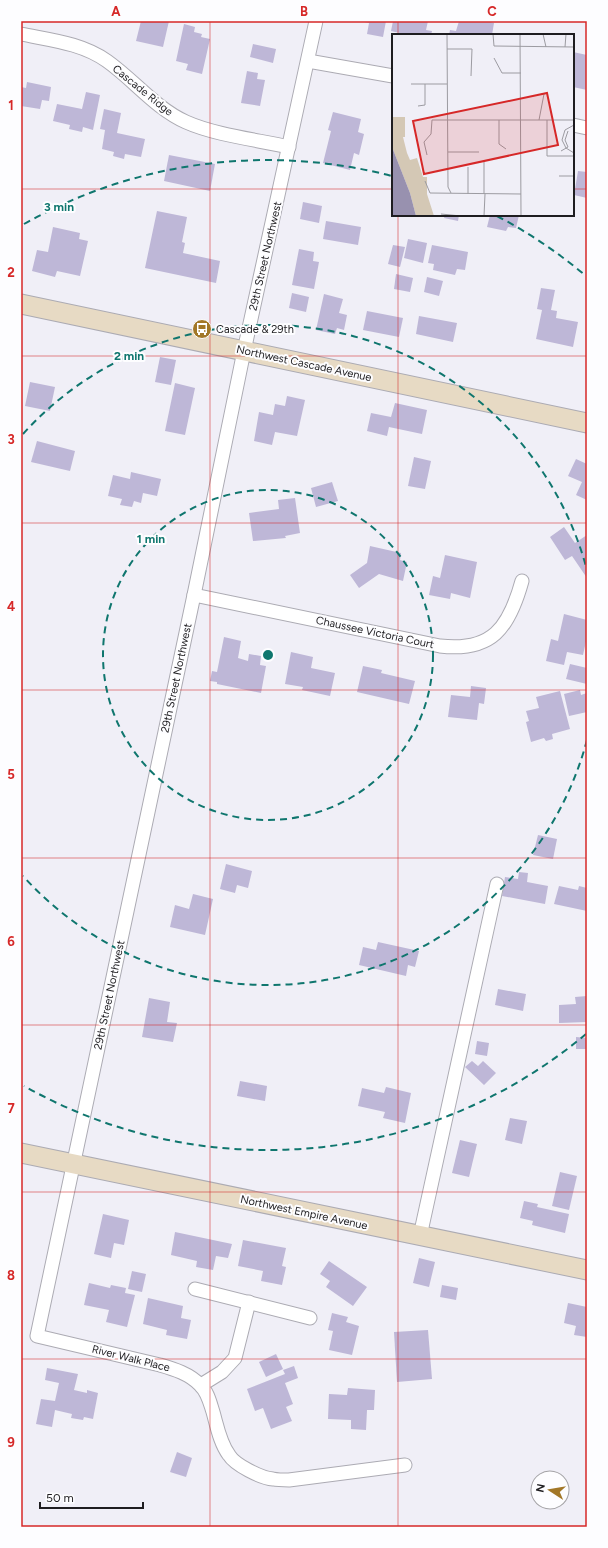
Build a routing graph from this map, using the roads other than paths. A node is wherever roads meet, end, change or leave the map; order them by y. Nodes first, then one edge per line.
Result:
1 (316, 21) edge
2 (21, 34) edge
3 (308, 61) junction
4 (392, 76) edge
5 (574, 125) edge
6 (587, 128) edge
7 (289, 147) junction
8 (21, 304) edge
9 (244, 351) junction
10 (587, 423) edge
11 (522, 581) dead end
12 (194, 595) junction
13 (497, 884) dead end
14 (21, 1153) edge
15 (73, 1164) junction
16 (420, 1236) junction
17 (587, 1270) edge
18 (194, 1289) dead end
19 (249, 1302) junction
20 (310, 1318) dead end
21 (37, 1336) joint
22 (201, 1385) junction
23 (405, 1465) dead end

1 - 3 street, 29th Street Northwest
2 - 7 street, Cascade Ridge
3 - 4 street
3 - 7 street, 29th Street Northwest
5 - 6 street
7 - 9 street, 29th Street Northwest
8 - 9 street, Northwest Cascade Avenue
9 - 10 street, Northwest Cascade Avenue
9 - 12 street, 29th Street Northwest
11 - 12 street, Chaussee Victoria Court
12 - 15 street, 29th Street Northwest
13 - 16 street
14 - 15 street, Northwest Empire Avenue
15 - 16 street, Northwest Empire Avenue
15 - 21 street, 29th Street Northwest
16 - 17 street, Northwest Empire Avenue
18 - 19 street
19 - 20 street
19 - 22 street
21 - 22 street, River Walk Place
22 - 23 street, River Walk Place

